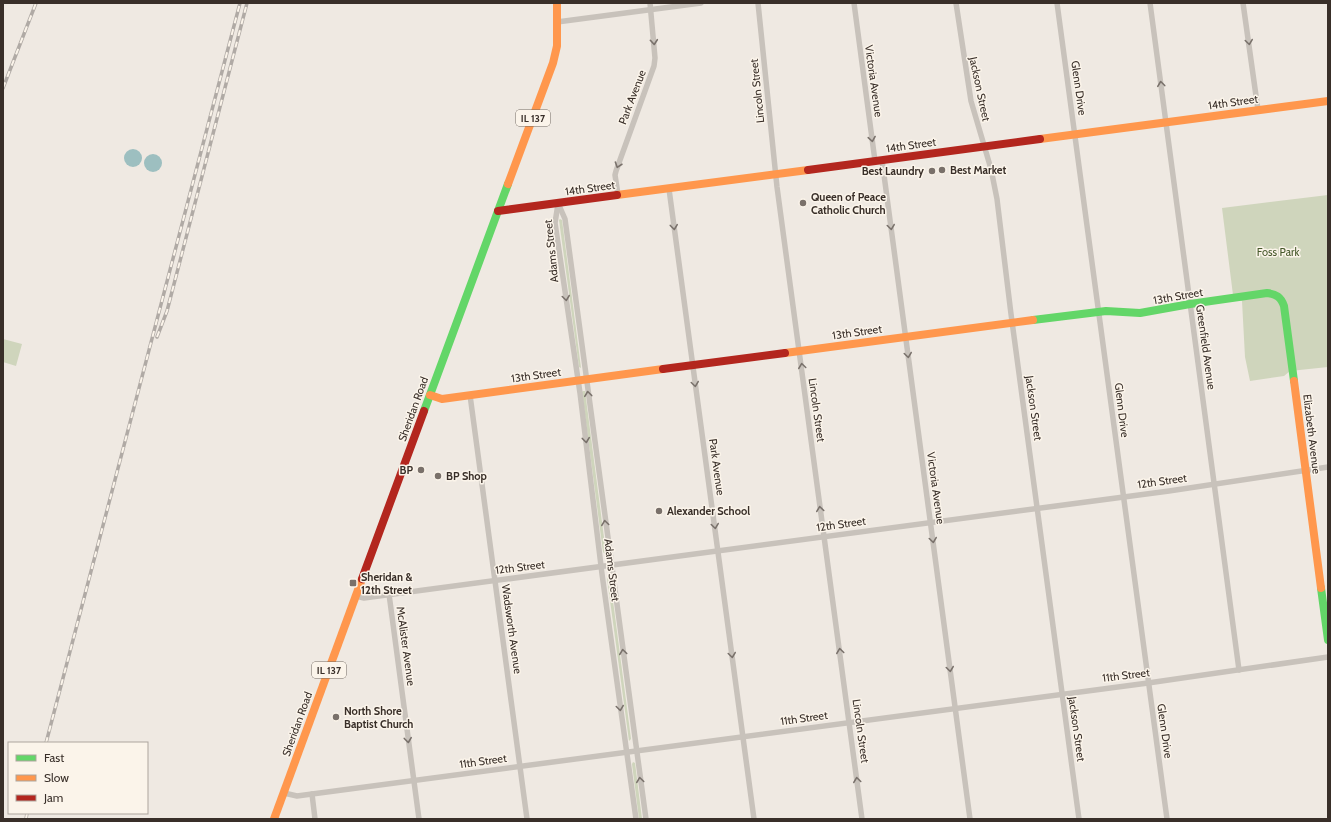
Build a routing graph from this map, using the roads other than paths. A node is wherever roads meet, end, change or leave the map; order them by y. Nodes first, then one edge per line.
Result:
1 (557, 3) edge
2 (650, 3) edge
3 (701, 3) edge
4 (758, 3) edge
5 (854, 3) edge
6 (956, 3) edge
7 (1057, 3) edge
8 (1150, 3) edge
9 (1244, 3) edge
10 (651, 10) junction
11 (557, 22) junction
12 (1328, 101) edge
13 (1258, 110) junction
14 (1166, 122) junction
15 (1075, 134) junction
16 (984, 146) junction
17 (879, 161) junction
18 (776, 174) junction
19 (669, 189) junction
20 (618, 195) junction
21 (558, 204) junction
22 (498, 211) junction
23 (1283, 303) joint
24 (1190, 304) junction
25 (1099, 311) junction
26 (1012, 322) junction
27 (906, 337) junction
28 (799, 351) junction
29 (693, 365) junction
30 (582, 380) junction
31 (430, 395) junction
32 (470, 395) junction
33 (1328, 467) edge
34 (1306, 470) junction
35 (1214, 484) junction
36 (1123, 496) junction
37 (1037, 508) junction
38 (931, 522) junction
39 (824, 536) junction
40 (718, 551) junction
41 (611, 565) junction
42 (601, 566) junction
43 (495, 580) junction
44 (389, 594) junction
45 (356, 596) junction
46 (1328, 640) edge
47 (1328, 657) edge
48 (1239, 670) junction
49 (1148, 683) junction
50 (1062, 694) junction
51 (955, 708) junction
52 (849, 722) junction
53 (743, 736) junction
54 (636, 751) junction
55 (626, 752) junction
56 (520, 766) junction
57 (414, 780) junction
58 (284, 793) junction
59 (312, 794) junction
60 (274, 819) edge
61 (315, 819) edge
62 (419, 819) edge
63 (527, 819) edge
64 (636, 819) edge
65 (646, 819) edge
66 (754, 819) edge
67 (862, 819) edge
68 (970, 819) edge
69 (1079, 819) edge
70 (1167, 819) edge

1 - 11 main road, Sheridan Road / IL 137
2 - 10 street, Park Avenue
3 - 10 street
4 - 18 street, Lincoln Street
5 -> 17 street, Victoria Avenue
6 - 16 street, Jackson Street
7 - 15 street, Glenn Drive
14 -> 8 street, Greenfield Avenue
9 -> 13 street
10 - 11 street
10 -> 20 street, Park Avenue
11 - 22 main road, Sheridan Road / IL 137
12 - 13 main road, 14th Street
13 - 14 main road, 14th Street
14 - 15 main road, 14th Street
14 - 24 street, Greenfield Avenue
15 - 16 main road, 14th Street
15 - 25 street, Glenn Drive
16 - 17 main road, 14th Street
16 - 26 street, Jackson Street
17 - 18 main road, 14th Street
17 -> 27 street, Victoria Avenue
18 - 19 main road, 14th Street
18 - 28 street, Lincoln Street
19 - 20 main road, 14th Street
19 -> 29 street, Park Avenue
20 - 21 main road, 14th Street
21 - 22 main road, 14th Street
21 -> 30 street, Adams Street
21 - 30 street, Adams Street
22 - 31 main road, Sheridan Road / IL 137
23 - 24 main road, 13th Street
23 - 34 main road, Elizabeth Avenue
24 - 25 main road, 13th Street
24 - 35 street, Greenfield Avenue
25 - 26 main road, 13th Street
25 - 36 street, Glenn Drive
26 - 27 main road, 13th Street
26 - 37 street, Jackson Street
27 - 28 main road, 13th Street
27 -> 38 street, Victoria Avenue
28 - 29 main road, 13th Street
39 -> 28 street, Lincoln Street
29 - 30 main road, 13th Street
29 -> 40 street, Park Avenue
30 - 32 main road, 13th Street
41 -> 30 street, Adams Street
30 -> 42 street, Adams Street
31 - 32 main road, 13th Street
31 - 45 main road, Sheridan Road / IL 137
32 - 43 street, Wadsworth Avenue
33 - 34 street, 12th Street
34 - 35 street, 12th Street
34 - 46 main road, Elizabeth Avenue
35 - 36 street, 12th Street
35 - 48 street, Greenfield Avenue
36 - 37 street, 12th Street
36 - 49 street, Glenn Drive
37 - 38 street, 12th Street
37 - 50 street, Jackson Street
38 - 39 street, 12th Street
38 -> 51 street, Victoria Avenue
39 - 40 street, 12th Street
52 -> 39 street, Lincoln Street
40 - 41 street, 12th Street
40 -> 53 street, Park Avenue
41 - 42 street, 12th Street
54 -> 41 street, Adams Street
42 - 43 street, 12th Street
42 -> 55 street, Adams Street
43 - 44 street, 12th Street
43 - 56 street, Wadsworth Avenue
44 - 45 street, 12th Street
44 -> 57 street, McAlister Avenue
45 - 58 main road, Sheridan Road / IL 137
47 - 48 street, 11th Street
48 - 49 street, 11th Street
49 - 50 street, 11th Street
49 - 70 street, Glenn Drive
50 - 51 street, 11th Street
50 - 69 street, Jackson Street
51 - 52 street, 11th Street
51 - 68 street, Victoria Avenue
52 - 53 street, 11th Street
67 -> 52 street, Lincoln Street
53 - 54 street, 11th Street
53 - 66 street, Park Avenue
54 - 55 street, 11th Street
65 -> 54 street, Adams Street
55 - 56 street, 11th Street
55 - 64 street, Adams Street
56 - 57 street, 11th Street
56 - 63 street, Wadsworth Avenue
57 - 59 street, 11th Street
57 - 62 street, McAlister Avenue
58 - 59 street, 11th Street
58 - 60 main road, Sheridan Road / IL 137
59 - 61 street

